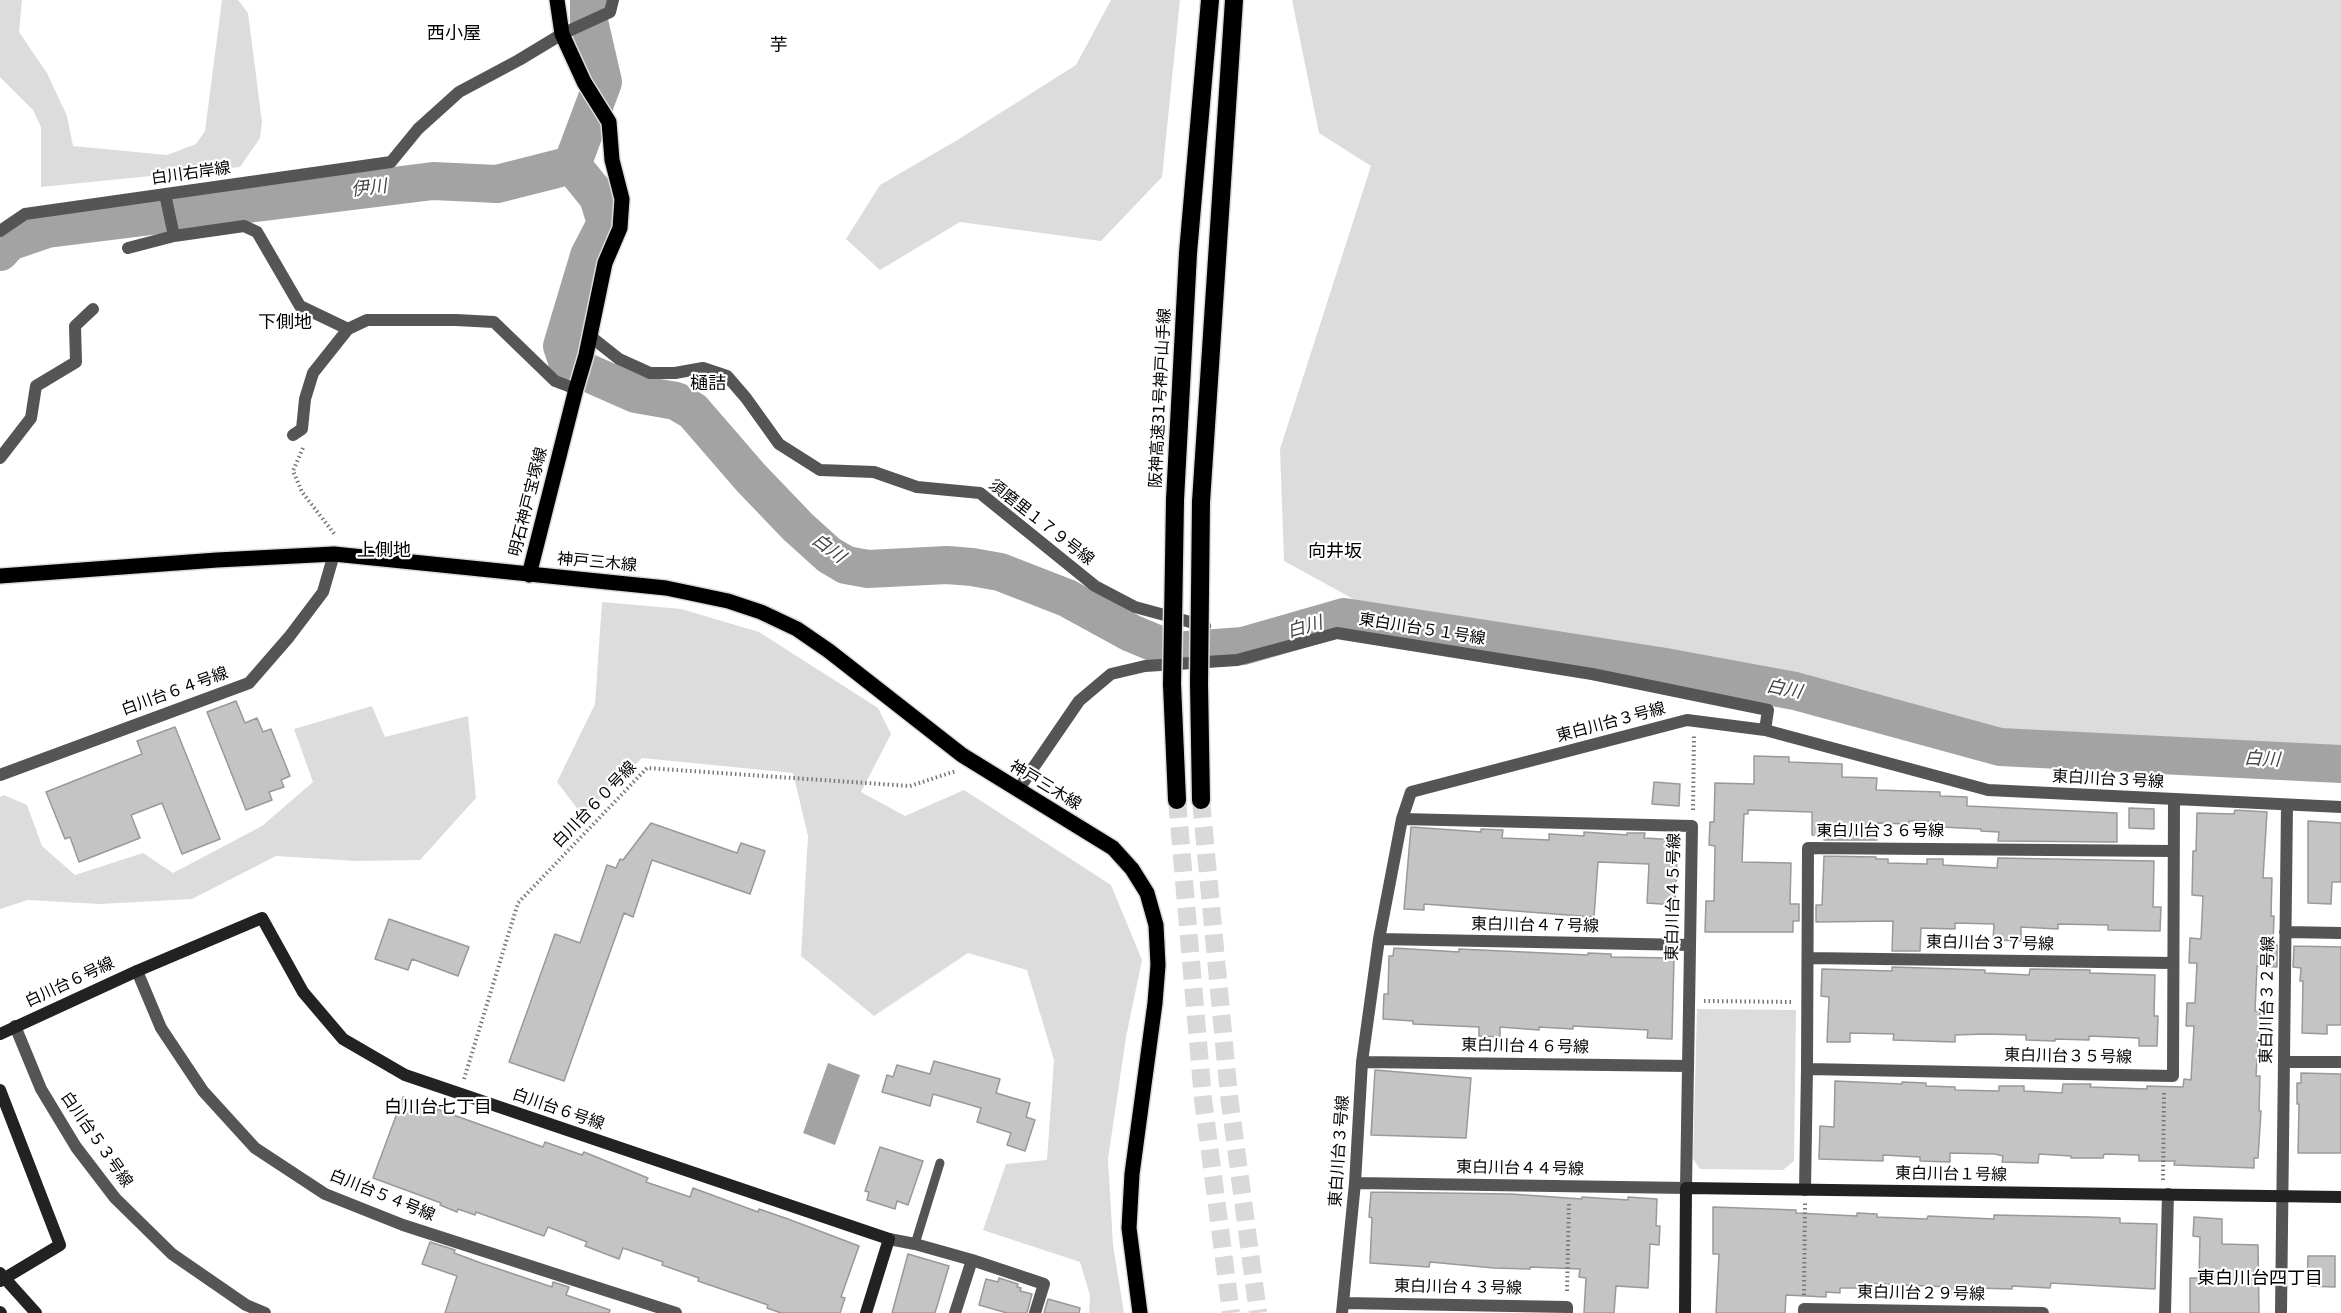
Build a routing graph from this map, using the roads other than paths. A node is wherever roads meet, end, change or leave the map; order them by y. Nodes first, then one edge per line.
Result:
1 (557, 0) edge
2 (1210, 0) edge
3 (1234, 0) edge
4 (611, 6) edge
5 (562, 34) junction
6 (165, 194) junction
7 (0, 231) edge
8 (174, 236) junction
9 (128, 248) dead end
10 (93, 309) dead end
11 (348, 329) junction
12 (590, 336) junction
13 (576, 389) junction
14 (298, 432) road end
15 (0, 458) edge
16 (334, 554) junction
17 (529, 575) junction
18 (0, 576) edge
19 (1206, 662) junction
20 (1765, 730) junction
21 (0, 775) edge
22 (1018, 790) junction
23 (1178, 800) tunnel mouth
24 (1201, 800) tunnel mouth
25 (2174, 800) junction
26 (2287, 805) junction
27 (2341, 807) edge
28 (1402, 819) junction
29 (2172, 851) junction
30 (2285, 932) junction
31 (2341, 933) edge
32 (1379, 939) junction
33 (1690, 945) junction
34 (1808, 958) junction
35 (2173, 963) junction
36 (137, 971) junction
37 (15, 1026) junction
38 (0, 1034) edge
39 (1362, 1062) junction
40 (2284, 1062) junction
41 (2341, 1062) edge
42 (1688, 1066) junction
43 (1807, 1069) junction
44 (0, 1090) edge
45 (940, 1163) dead end
46 (1355, 1183) junction
47 (1686, 1188) junction
48 (1805, 1190) junction
49 (2165, 1194) junction
50 (2282, 1196) junction
51 (2341, 1197) edge
52 (889, 1239) junction
53 (915, 1244) junction
54 (972, 1260) junction
55 (1, 1277) edge
56 (1342, 1308) edge
57 (1567, 1310) edge
58 (1804, 1311) edge
59 (36, 1313) edge
60 (265, 1313) edge
61 (676, 1313) edge
62 (866, 1313) edge
63 (955, 1313) edge
64 (1035, 1313) edge
65 (1140, 1313) edge
66 (1685, 1313) edge
67 (2043, 1313) edge
68 (2165, 1313) edge
69 (2281, 1313) edge

1 - 5 main road, 明石神戸宝塚線
2 - 23 highway, 阪神高速31号神戸山手線, bridge
3 - 24 highway, bridge
4 - 5 street
5 - 6 street, 白川右岸線
5 - 12 main road, 明石神戸宝塚線
6 - 7 street, 白川右岸線
6 - 8 street
8 - 9 street
8 - 11 street
10 - 15 street
11 - 13 street
11 - 14 street
12 - 13 main road, 明石神戸宝塚線
12 - 19 street, 須磨里１７９号線
13 - 17 main road, 明石神戸宝塚線
16 - 17 main road, 明石神戸宝塚線
16 - 18 main road, 明石神戸宝塚線
16 - 21 street, 白川台６４号線
17 - 22 main road, 神戸三木線
19 - 20 street, 東白川台５１号線
19 - 22 street
20 - 25 street, 東白川台３号線
20 - 28 street, 東白川台３号線
22 - 65 main road, 神戸三木線
25 - 26 street, 東白川台３号線
25 - 29 street
26 - 27 street, 東白川台３号線
26 - 30 street, 東白川台３２号線
28 - 32 street, 東白川台３号線
28 - 33 street, 東白川台４５号線
29 - 34 street, 東白川台３６号線
29 - 35 street
30 - 31 street
30 - 40 street, 東白川台３２号線
32 - 33 street, 東白川台４７号線
32 - 39 street, 東白川台３号線
33 - 42 street, 東白川台４５号線
34 - 35 street, 東白川台３７号線
34 - 43 street, 東白川台３６号線
35 - 43 street, 東白川台３５号線
36 - 37 street, 白川台６号線
36 - 52 street, 白川台６号線
36 - 61 street, 白川台５４号線
37 - 38 street, 白川台６号線
37 - 60 street, 白川台５３号線
39 - 42 street, 東白川台４６号線
39 - 46 street, 東白川台３号線
40 - 41 street
40 - 50 street, 東白川台３２号線
42 - 47 street, 東白川台４５号線
43 - 48 street
44 - 55 street
45 - 53 lane
46 - 47 street, 東白川台４４号線
46 - 56 street, 東白川台３号線
47 - 48 street, 東白川台１号線
47 - 66 street
48 - 49 street, 東白川台１号線
49 - 50 street, 東白川台１号線
49 - 68 street
50 - 51 street, 東白川台１号線
50 - 69 street, 東白川台３２号線
52 - 53 street, 白川台６号線
52 - 62 street
53 - 54 street, 白川台６号線
54 - 63 street
54 - 64 street, 白川台６号線
55 - 59 street
56 - 57 street, 東白川台４３号線
58 - 67 street, 東白川台２９号線

